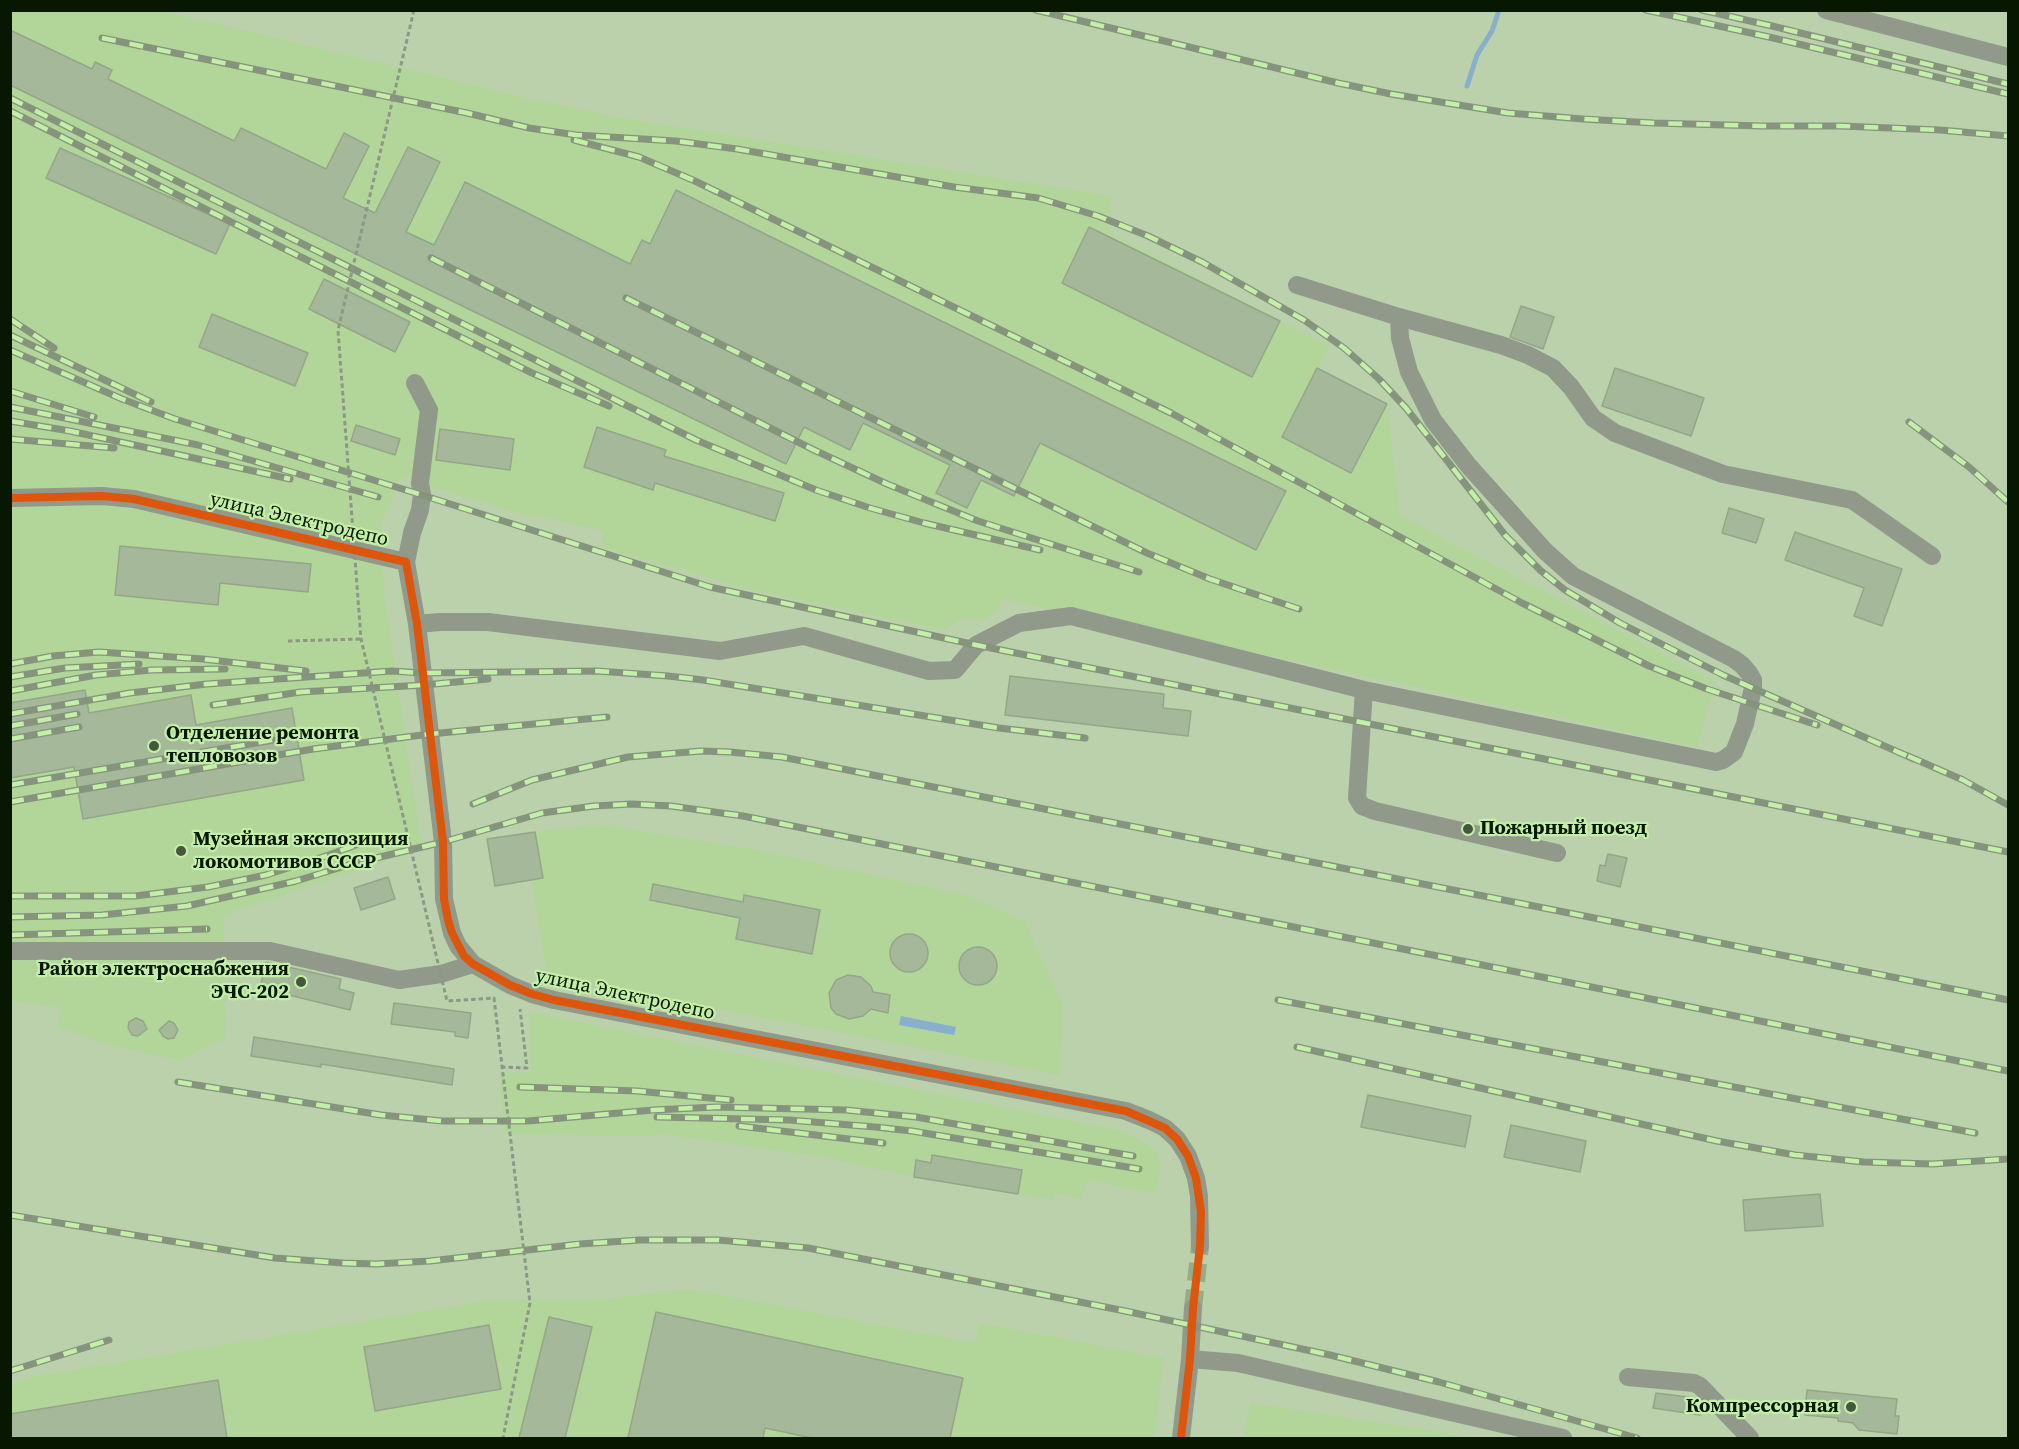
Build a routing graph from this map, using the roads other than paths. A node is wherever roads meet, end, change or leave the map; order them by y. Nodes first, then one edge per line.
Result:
1 (1826, 10) edge
2 (2008, 57) edge
3 (1297, 285) dead end
4 (1399, 316) junction
5 (415, 383) dead end
6 (10, 498) edge
7 (1932, 556) dead end
8 (406, 562) junction
9 (417, 624) junction
10 (1364, 690) junction
11 (1557, 853) dead end
12 (10, 951) edge
13 (473, 964) junction
14 (1200, 1246) tunnel mouth
15 (1193, 1308) tunnel mouth
16 (1190, 1359) junction
17 (1628, 1377) dead end
18 (1181, 1438) edge
19 (1563, 1438) edge
20 (1750, 1438) edge

1 - 2 street
3 - 4 street
4 - 7 street
4 - 10 street
5 - 8 street
6 - 8 street, улица Электродепо
8 - 9 street, улица Электродепо
9 - 10 street
9 - 13 street, улица Электродепо
10 - 11 street
12 - 13 street
13 - 14 street, улица Электродепо
15 - 16 street
16 - 18 street
16 - 19 street
17 - 20 street

